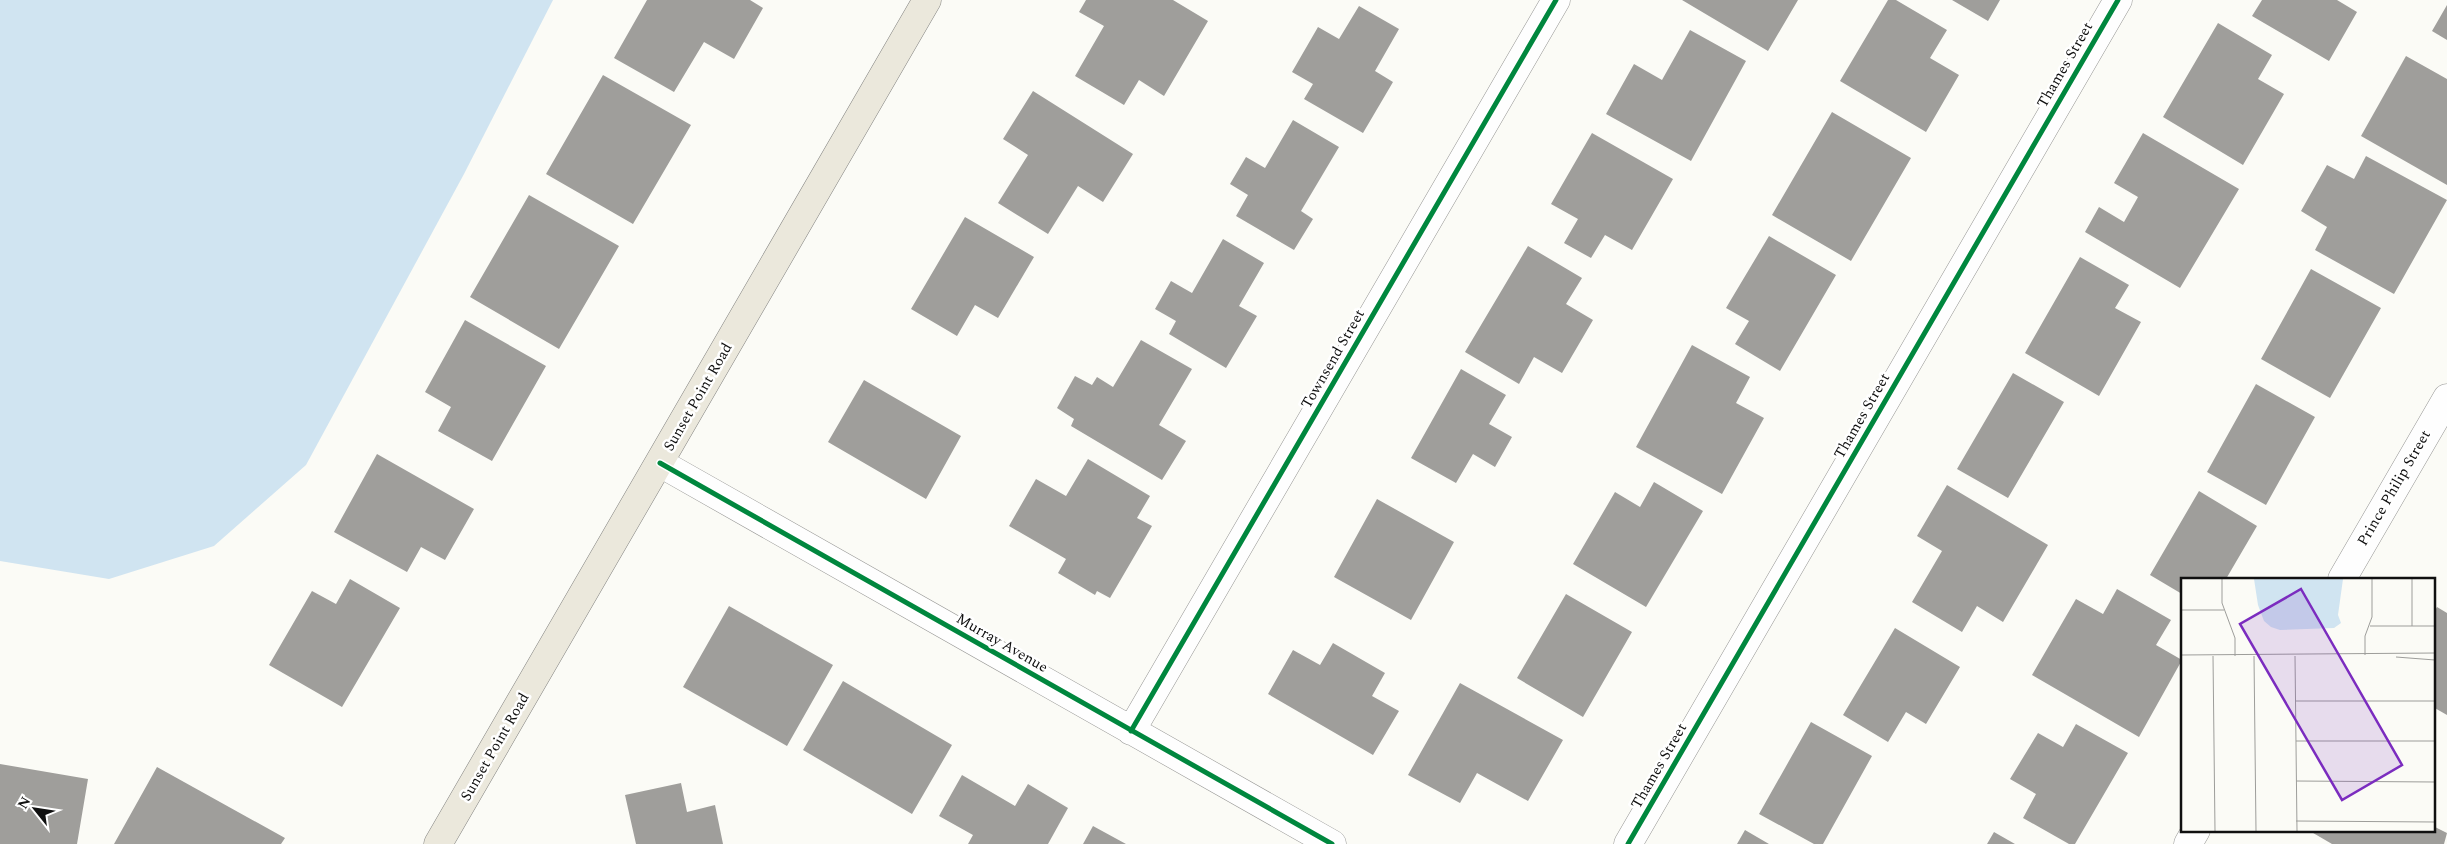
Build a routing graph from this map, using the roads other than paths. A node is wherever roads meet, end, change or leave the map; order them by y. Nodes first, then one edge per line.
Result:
1 (927, 0) edge
2 (1556, 0) edge
3 (2118, 0) edge
4 (2447, 398) edge
5 (660, 462) junction
6 (2343, 578) edge
7 (1131, 731) junction
8 (2195, 832) edge
9 (438, 844) edge
10 (1332, 844) edge
11 (1628, 844) edge
12 (2188, 844) edge

1 - 5 main road, Sunset Point Road
2 - 7 street, Townsend Street
3 - 11 street, Thames Street
4 - 6 street, Prince Philip Street
5 - 7 street, Murray Avenue
5 - 9 main road, Sunset Point Road
7 - 10 street, Murray Avenue
8 - 12 street

